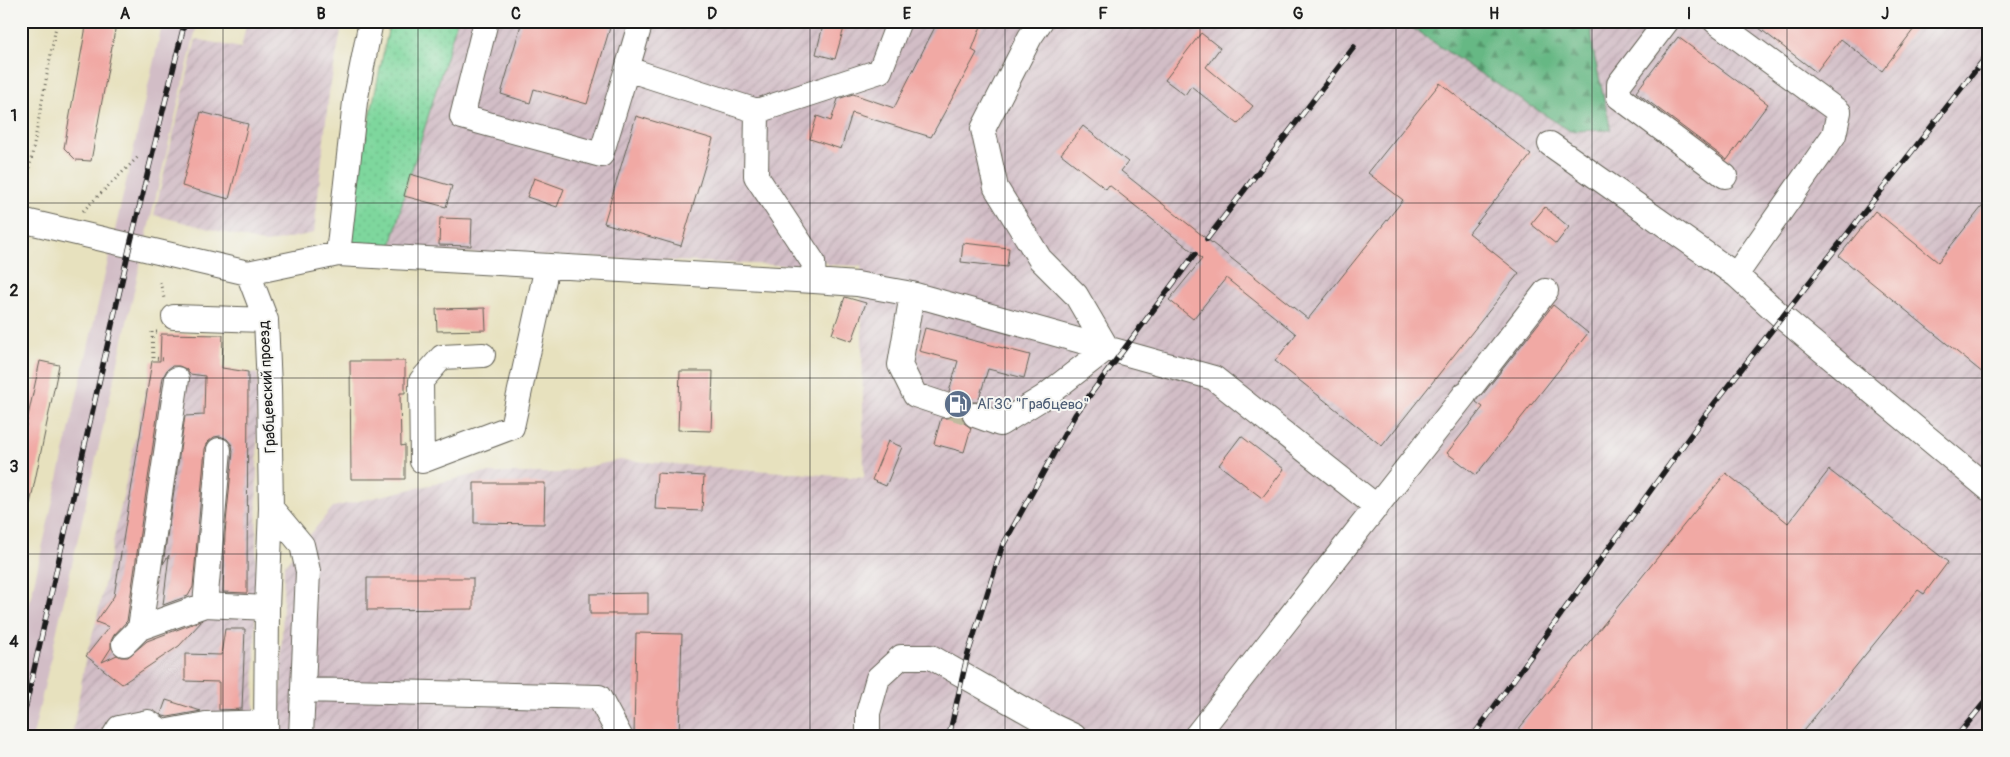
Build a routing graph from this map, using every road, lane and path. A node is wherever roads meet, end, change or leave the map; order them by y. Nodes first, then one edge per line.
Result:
1 (57, 21) edge
2 (371, 21) edge
3 (486, 21) edge
4 (641, 21) edge
5 (899, 21) edge
6 (1041, 21) edge
7 (1667, 21) edge
8 (1715, 21) edge
9 (627, 69) junction
10 (757, 112) junction
11 (1550, 144) dead end
12 (139, 156) dead end
13 (1725, 176) dead end
14 (22, 214) edge
15 (77, 216) dead end
16 (338, 254) junction
17 (548, 266) junction
18 (248, 273) junction
19 (1736, 275) junction
20 (814, 281) junction
21 (1546, 291) dead end
22 (912, 294) junction
23 (174, 317) dead end
24 (266, 320) junction
25 (1107, 348) junction
26 (483, 355) dead end
27 (177, 380) dead end
28 (945, 405) tunnel mouth
29 (975, 415) tunnel mouth
30 (219, 450) dead end
31 (1989, 489) edge
32 (1377, 507) junction
33 (271, 508) junction
34 (205, 605) junction
35 (267, 608) junction
36 (303, 690) junction
37 (266, 729) edge
38 (205, 730) edge
39 (162, 734) edge
40 (114, 736) edge
41 (301, 736) edge
42 (620, 736) edge
43 (868, 736) edge
44 (1074, 736) edge
45 (1196, 736) edge

1 - 14 path
2 - 16 street
3 - 9 street
4 - 9 street
5 - 10 street
6 - 25 street
7 - 13 street
8 - 19 street
9 - 10 street
10 - 20 street
11 - 19 street
12 - 15 path
14 - 18 street
16 - 17 street
16 - 18 street
17 - 20 street
17 - 26 street
18 - 24 street, Грабцевский проезд
19 - 31 street
20 - 22 street
21 - 32 street
22 - 25 street
22 - 28 street
23 - 24 street
24 - 33 street, Грабцевский проезд
25 - 29 street
25 - 32 street
27 - 34 street
30 - 34 street
32 - 45 street
33 - 35 street, Грабцевский проезд
33 - 36 street
34 - 35 street
35 - 37 street, Грабцевский проезд
36 - 41 street
36 - 42 street
37 - 38 street
38 - 39 street
39 - 40 street
43 - 44 street

